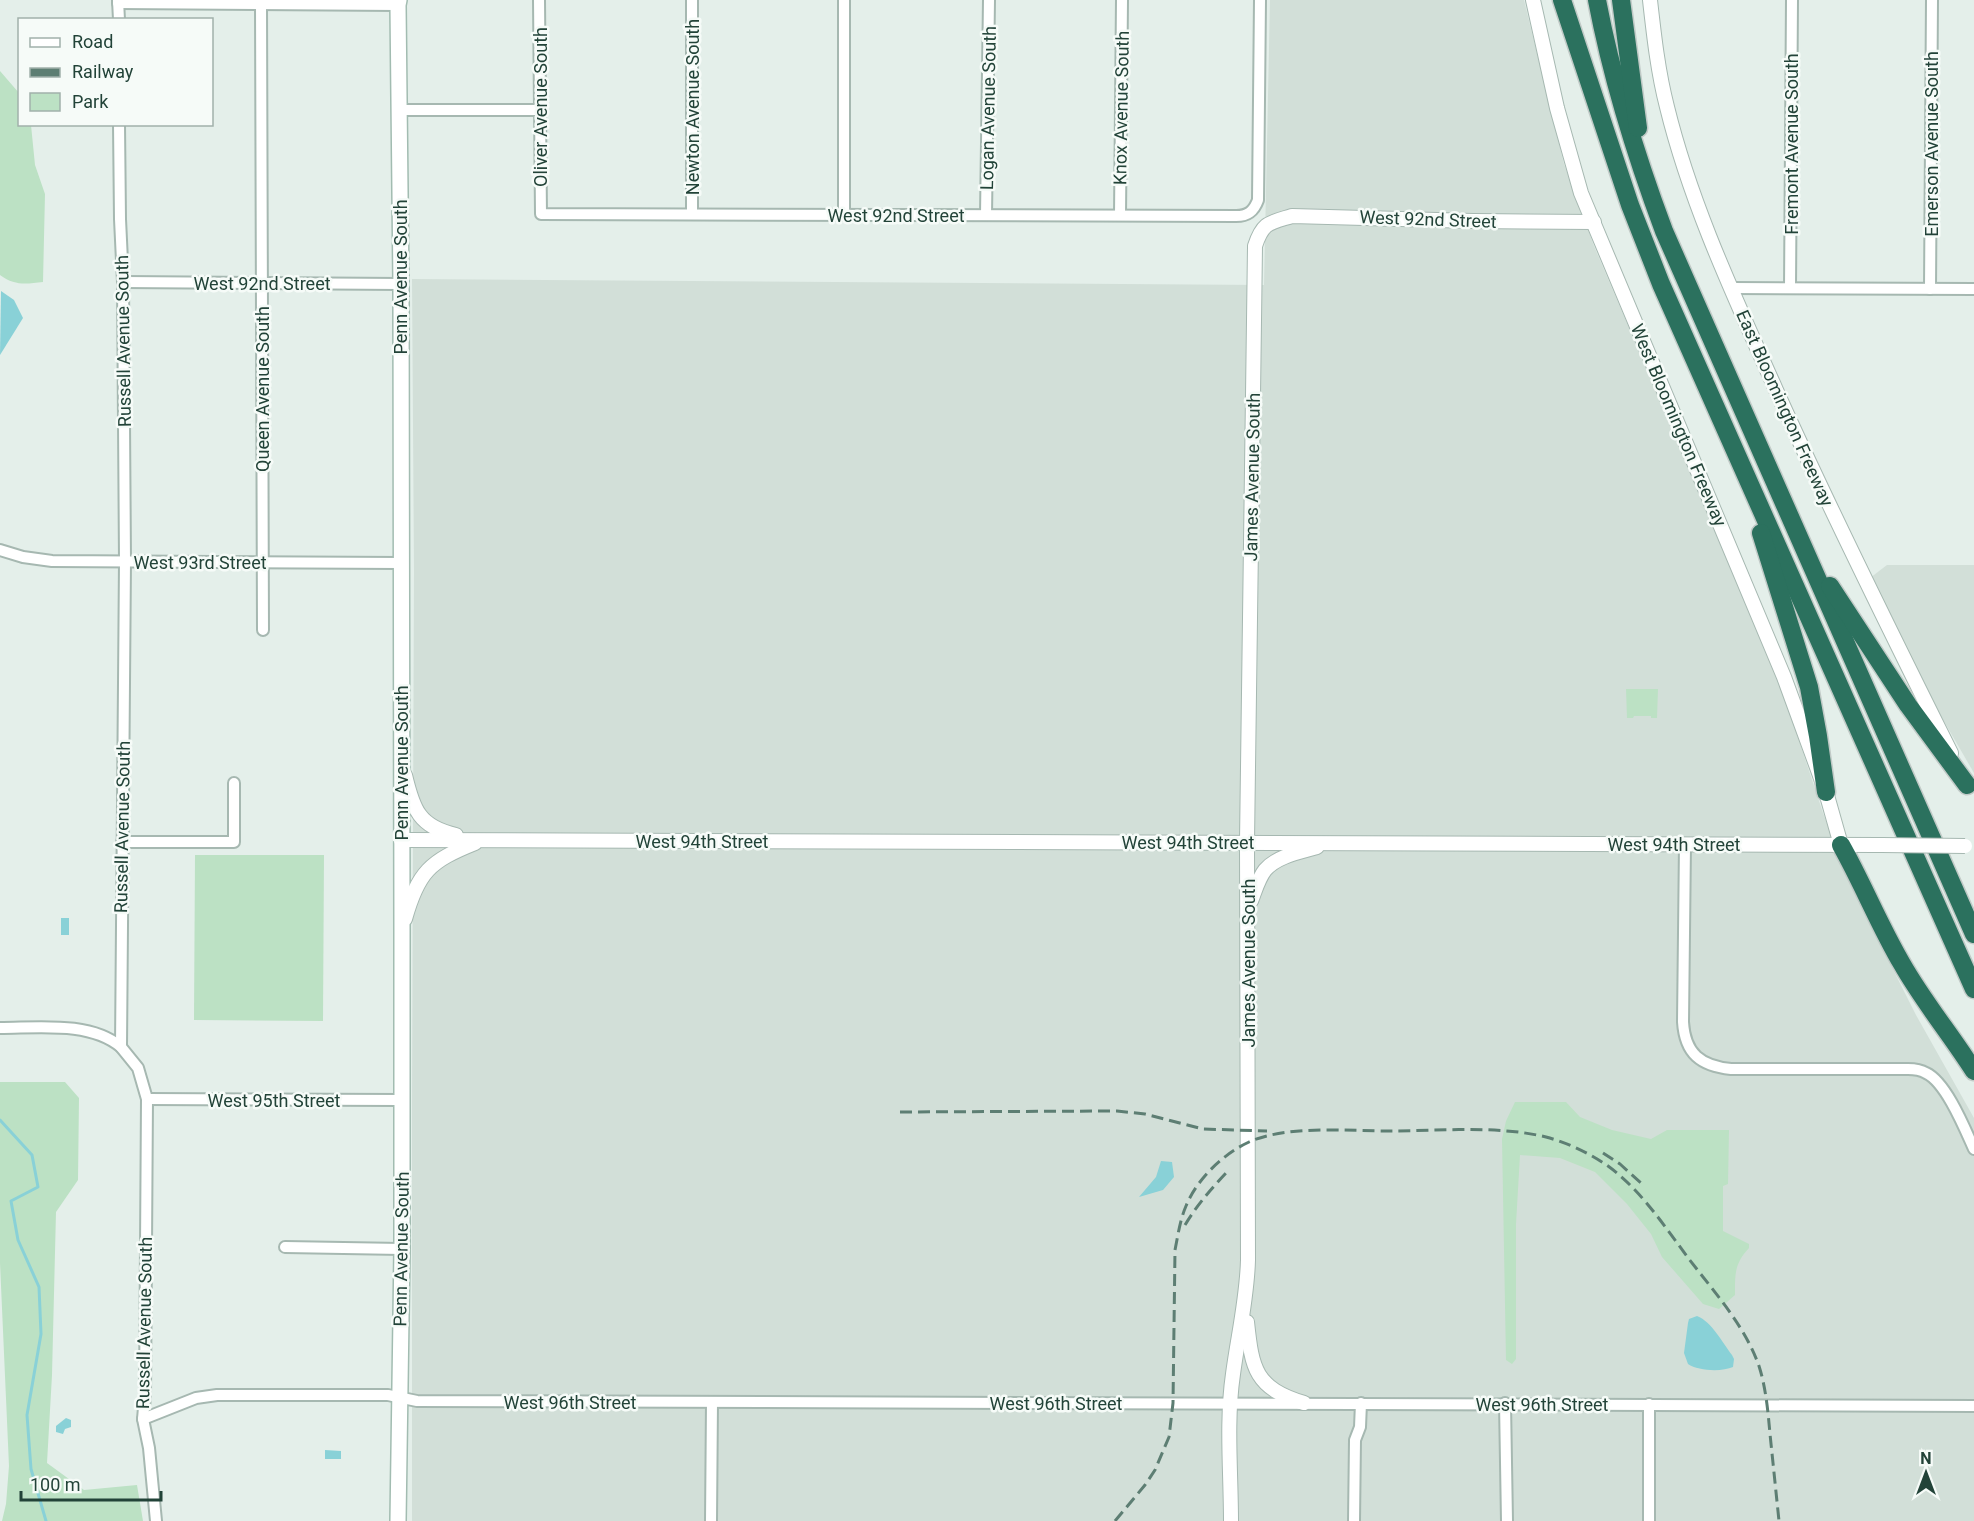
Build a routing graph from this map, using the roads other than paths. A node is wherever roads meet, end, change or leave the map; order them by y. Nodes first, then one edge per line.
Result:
1 (539, 0) edge
2 (692, 0) edge
3 (844, 0) edge
4 (989, 0) edge
5 (1122, 0) edge
6 (1260, 0) edge
7 (1533, 0) edge
8 (1562, 0) edge
9 (1575, 0) edge
10 (1597, 0) edge
11 (1621, 0) edge
12 (1650, 0) edge
13 (1792, 0) edge
14 (1932, 0) edge
15 (118, 1) edge
16 (397, 2) edge
17 (261, 3) junction
18 (118, 18) edge
19 (399, 110) junction
20 (540, 110) junction
21 (1600, 118) junction
22 (119, 126) edge
23 (1645, 180) junction
24 (541, 214) joint
25 (692, 214) junction
26 (844, 214) junction
27 (986, 215) junction
28 (1120, 216) junction
29 (1594, 222) junction
30 (1264, 226) joint
31 (123, 282) junction
32 (262, 283) junction
33 (401, 284) junction
34 (1731, 288) junction
35 (1790, 288) junction
36 (1930, 289) junction
37 (1974, 289) edge
38 (1737, 454) junction
39 (1800, 541) junction
40 (0, 550) edge
41 (125, 561) junction
42 (263, 562) junction
43 (401, 563) junction
44 (263, 630) dead end
45 (402, 766) junction
46 (234, 783) dead end
47 (1970, 791) edge
48 (1826, 792) junction
49 (401, 840) junction
50 (482, 840) junction
51 (122, 842) junction
52 (1247, 842) junction
53 (1330, 843) junction
54 (1685, 844) junction
55 (1841, 845) junction
56 (1970, 846) edge
57 (1248, 909) junction
58 (402, 930) junction
59 (1974, 934) edge
60 (1974, 988) edge
61 (0, 1028) edge
62 (121, 1047) junction
63 (1974, 1071) edge
64 (147, 1099) junction
65 (402, 1100) junction
66 (1974, 1149) edge
67 (285, 1247) dead end
68 (402, 1249) junction
69 (1245, 1305) junction
70 (399, 1398) junction
71 (712, 1402) junction
72 (1304, 1402) junction
73 (1230, 1403) junction
74 (1361, 1403) junction
75 (1505, 1403) junction
76 (1649, 1404) junction
77 (1974, 1406) edge
78 (142, 1419) junction
79 (156, 1521) edge
80 (398, 1521) edge
81 (711, 1521) edge
82 (1231, 1521) edge
83 (1354, 1521) edge
84 (1507, 1521) edge
85 (1649, 1521) edge

1 - 20 street, Oliver Avenue South
2 - 25 street, Newton Avenue South
3 - 26 street
4 - 27 street, Logan Avenue South
5 - 28 street, Knox Avenue South
6 - 28 street, West 92nd Street
7 - 29 street, West Bloomington Freeway
8 - 21 highway
9 - 21 highway
10 - 23 highway
11 - 23 highway
12 - 34 street, East Bloomington Freeway
13 - 35 street, Fremont Avenue South
14 - 36 street, Emerson Avenue South
15 - 17 street
15 - 18 street
16 - 17 street
16 - 19 main road, Penn Avenue South
17 - 32 street, Queen Avenue South
19 - 20 street
19 - 33 main road, Penn Avenue South
20 - 24 street, Oliver Avenue South
21 - 38 highway
22 - 31 street, Russell Avenue South
23 - 39 highway
24 - 25 street, West 92nd Street
25 - 26 street, West 92nd Street
26 - 27 street, West 92nd Street
27 - 28 street, West 92nd Street
29 - 30 street, West 92nd Street
29 - 48 street, West Bloomington Freeway
30 - 52 street, James Avenue South
31 - 32 street, West 92nd Street
31 - 41 street, Russell Avenue South
32 - 33 street, West 92nd Street
32 - 42 street, Queen Avenue South
33 - 43 main road, Penn Avenue South
34 - 35 street
34 - 47 street, East Bloomington Freeway
35 - 36 street
36 - 37 street
38 - 48 highway
38 - 60 highway
39 - 47 highway
39 - 59 highway
40 - 41 street, West 93rd Street
41 - 42 street, West 93rd Street
41 - 51 street, Russell Avenue South
42 - 43 street, West 93rd Street
42 - 44 street, Queen Avenue South
43 - 45 main road, Penn Avenue South
45 - 49 main road, Penn Avenue South
45 - 50 street
46 - 51 street
48 - 55 street, West Bloomington Freeway
49 - 50 street, West 94th Street
49 - 58 main road, Penn Avenue South
50 - 52 street, West 94th Street
50 - 58 street
51 - 62 street, Russell Avenue South
52 - 53 street, West 94th Street
52 - 57 street, James Avenue South
53 - 54 street, West 94th Street
53 - 57 street
54 - 55 street, West 94th Street
54 - 66 street
55 - 56 street, West 94th Street, bridge
55 - 63 highway
57 - 69 street, James Avenue South
58 - 65 main road, Penn Avenue South
61 - 62 street
62 - 64 street, Russell Avenue South
64 - 65 street, West 95th Street
64 - 78 street, Russell Avenue South
65 - 68 main road, Penn Avenue South
67 - 68 street
68 - 70 main road, Penn Avenue South
69 - 72 street
69 - 73 street, James Avenue South
70 - 71 street, West 96th Street
70 - 78 street, West 96th Street
70 - 80 main road, Penn Avenue South
71 - 73 street, West 96th Street
71 - 81 street
72 - 73 street, West 96th Street
72 - 74 street, West 96th Street
73 - 82 street, James Avenue South
74 - 75 street, West 96th Street
74 - 83 street
75 - 76 street, West 96th Street
75 - 84 street
76 - 77 street, West 96th Street
76 - 85 street
78 - 79 street, Russell Avenue South

